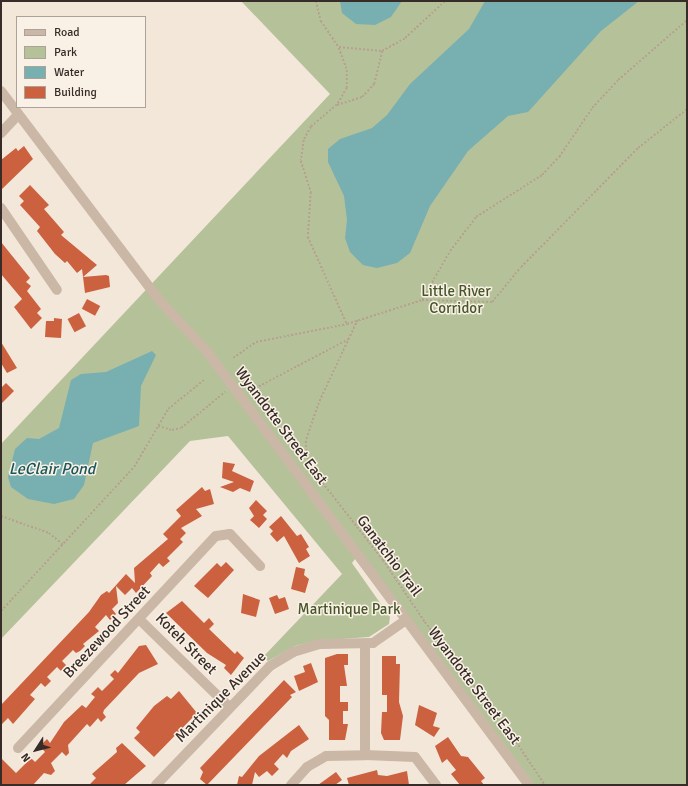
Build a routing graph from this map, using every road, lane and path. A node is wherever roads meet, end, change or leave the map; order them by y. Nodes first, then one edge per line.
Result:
1 (316, 1) edge
2 (446, 1) edge
3 (687, 20) edge
4 (338, 47) junction
5 (382, 51) junction
6 (1, 91) edge
7 (337, 105) junction
8 (687, 109) edge
9 (18, 115) junction
10 (1, 133) edge
11 (1, 208) edge
12 (57, 290) dead end
13 (422, 300) junction
14 (358, 320) junction
15 (347, 324) junction
16 (349, 339) junction
17 (233, 358) dead end
18 (204, 380) dead end
19 (225, 392) dead end
20 (247, 393) dead end
21 (158, 426) junction
22 (1, 516) edge
23 (64, 545) junction
24 (260, 566) dead end
25 (1, 611) edge
26 (140, 620) junction
27 (406, 620) junction
28 (365, 644) junction
29 (228, 707) junction
30 (18, 748) dead end
31 (364, 755) junction
32 (156, 785) edge
33 (291, 785) edge
34 (436, 785) edge
35 (529, 785) edge
36 (545, 785) edge

1 - 4 path
2 - 5 path
3 - 13 path
4 - 5 path
4 - 7 path
5 - 7 path
6 - 9 street, Wyandotte Street East
7 - 15 path
8 - 13 path
9 - 10 street
9 - 27 street, Wyandotte Street East
11 - 12 street
13 - 14 path
14 - 15 path
14 - 16 path, Ganatchio Trail
15 - 17 path
16 - 20 path
16 - 36 path, Ganatchio Trail
18 - 21 path
19 - 21 path
21 - 23 path
22 - 23 path
23 - 25 path
24 - 26 street, Breezewood Street
26 - 29 street, Koteh Street
26 - 30 street, Breezewood Street
27 - 28 street, Martinique Avenue
27 - 35 street, Wyandotte Street East
28 - 29 street, Martinique Avenue
28 - 31 street
29 - 32 street, Martinique Avenue
31 - 33 street
31 - 34 street

